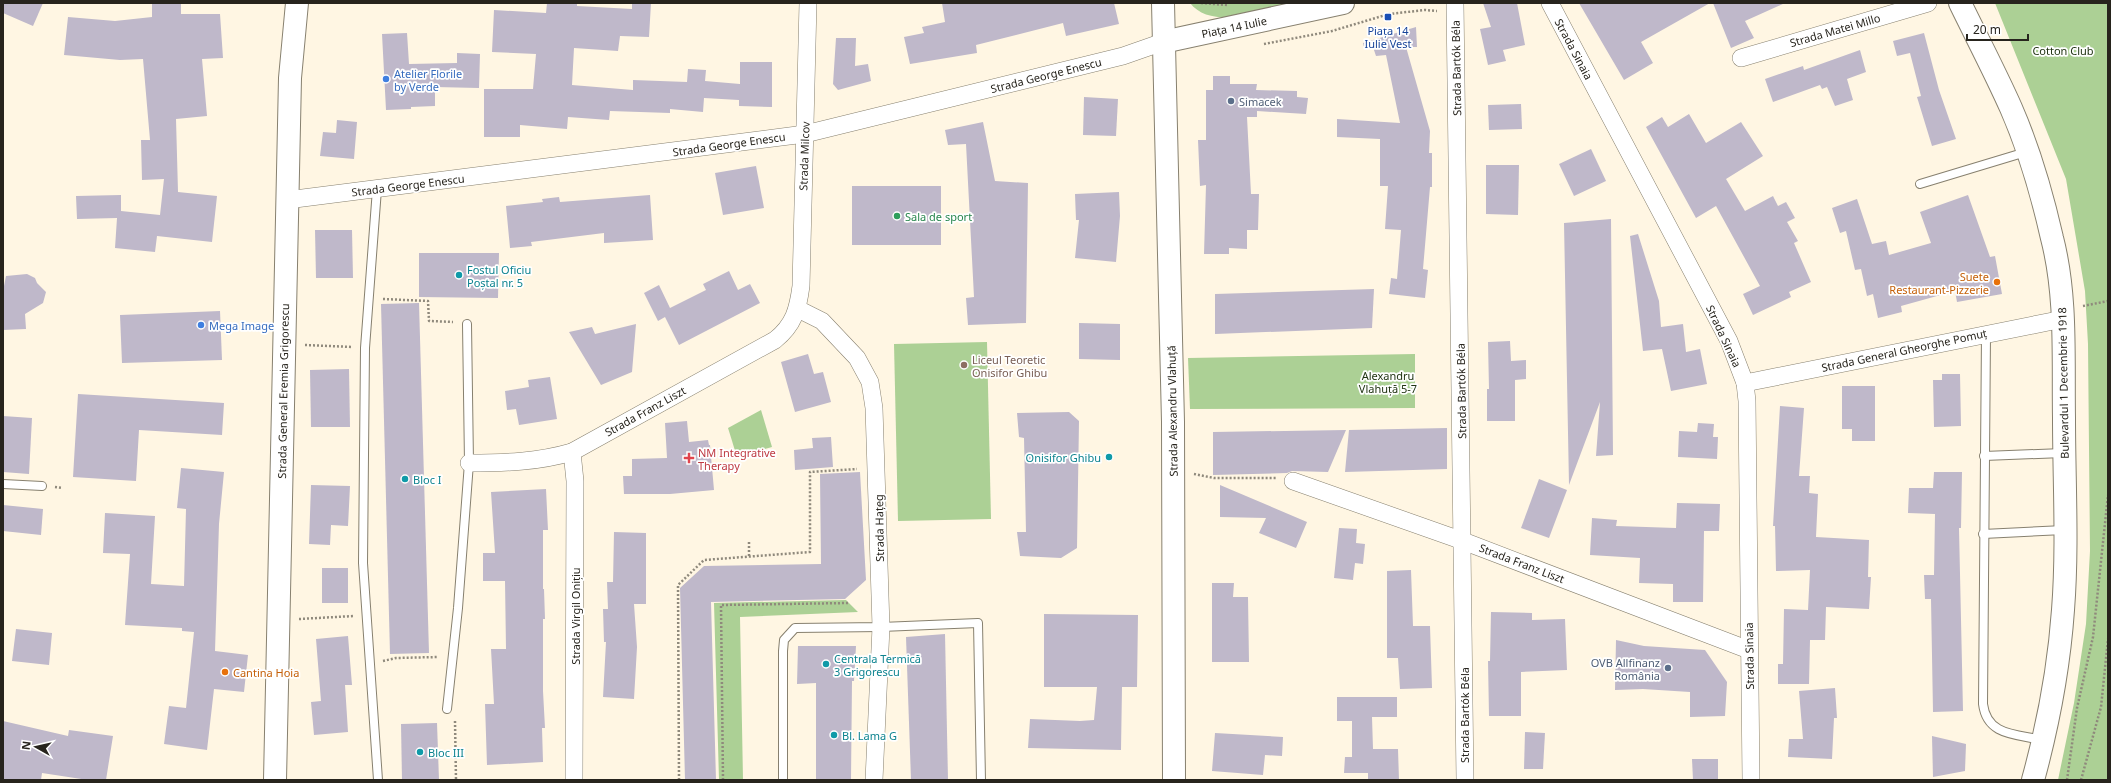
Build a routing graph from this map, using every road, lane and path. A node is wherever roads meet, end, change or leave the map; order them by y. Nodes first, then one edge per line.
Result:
1 (297, 3) edge
2 (808, 3) edge
3 (1163, 3) edge
4 (1343, 3) edge
5 (1455, 3) edge
6 (1550, 3) edge
7 (1928, 3) edge
8 (1960, 3) edge
9 (1163, 42) junction
10 (1741, 58) dead end
11 (804, 134) junction
12 (2028, 151) junction
13 (1920, 184) dead end
14 (377, 189) junction
15 (287, 200) junction
16 (368, 299) junction
17 (2108, 301) edge
18 (798, 309) junction
19 (2070, 313) junction
20 (467, 324) joint
21 (1986, 334) junction
22 (298, 345) dead end
23 (365, 348) junction
24 (1745, 383) junction
25 (572, 452) junction
26 (2064, 453) junction
27 (1984, 456) junction
28 (469, 463) junction
29 (854, 469) dead end
30 (1173, 470) junction
31 (1293, 481) joint
32 (3, 484) edge
33 (42, 486) dead end
34 (2108, 495) edge
35 (2065, 530) junction
36 (1983, 534) junction
37 (1463, 541) junction
38 (749, 542) dead end
39 (749, 557) junction
40 (849, 603) dead end
41 (366, 615) junction
42 (294, 619) dead end
43 (881, 627) junction
44 (2108, 639) edge
45 (1749, 650) junction
46 (453, 656) junction
47 (370, 664) junction
48 (447, 709) joint
49 (2044, 740) junction
50 (275, 780) edge
51 (378, 780) edge
52 (456, 780) edge
53 (574, 780) edge
54 (679, 780) edge
55 (723, 780) edge
56 (783, 780) edge
57 (874, 780) edge
58 (981, 780) edge
59 (1174, 780) edge
60 (1464, 780) edge
61 (1751, 780) edge
62 (2033, 780) edge
63 (2067, 780) edge
64 (2081, 780) edge

1 - 15 main road, Strada General Eremia Grigorescu
2 - 11 street, Strada Milcov
3 - 9 main road
4 - 9 main road, Piața 14 Iulie
5 - 37 street, Strada Bartók Béla
6 - 24 street, Strada Sinaia
7 - 10 street, Strada Matei Millo
8 - 12 main road, Bulevardul 1 Decembrie 1918
9 - 11 street, Strada George Enescu
9 - 30 main road, Strada Alexandru Vlahuță
11 - 14 street, Strada George Enescu
11 - 18 street, Strada Milcov
12 - 13 lane
12 - 19 main road, Bulevardul 1 Decembrie 1918
14 - 15 street, Strada George Enescu
14 - 16 lane
15 - 50 main road, Strada General Eremia Grigorescu
16 - 20 path
16 - 23 lane
17 - 19 path
18 - 25 street, Strada Franz Liszt
18 - 43 street, Strada Hațeg
19 - 21 street, Strada General Gheorghe Pomuț
19 - 26 main road, Bulevardul 1 Decembrie 1918
20 - 28 lane
21 - 24 street, Strada General Gheorghe Pomuț
21 - 27 lane
22 - 23 path
23 - 41 lane
24 - 45 street, Strada Sinaia
25 - 28 street, Strada Franz Liszt
25 - 53 street, Strada Virgil Onițiu
26 - 27 lane
26 - 35 main road, Bulevardul 1 Decembrie 1918
27 - 36 lane
28 - 46 lane
29 - 39 path
30 - 31 path
30 - 59 main road, Strada Alexandru Vlahuță
31 - 37 street, Strada Franz Liszt
32 - 33 lane
34 - 63 path
35 - 36 lane
35 - 49 main road, Bulevardul 1 Decembrie 1918
36 - 49 lane
37 - 45 street, Strada Franz Liszt
37 - 60 street, Strada Bartók Béla
38 - 39 path
39 - 54 path
40 - 55 path
41 - 42 path
41 - 47 lane
43 - 56 lane
43 - 57 street, Strada Hațeg
43 - 58 lane
44 - 64 path
45 - 61 street, Strada Sinaia
46 - 47 path
46 - 48 lane
47 - 51 lane
48 - 52 path
49 - 62 main road, Bulevardul 1 Decembrie 1918

